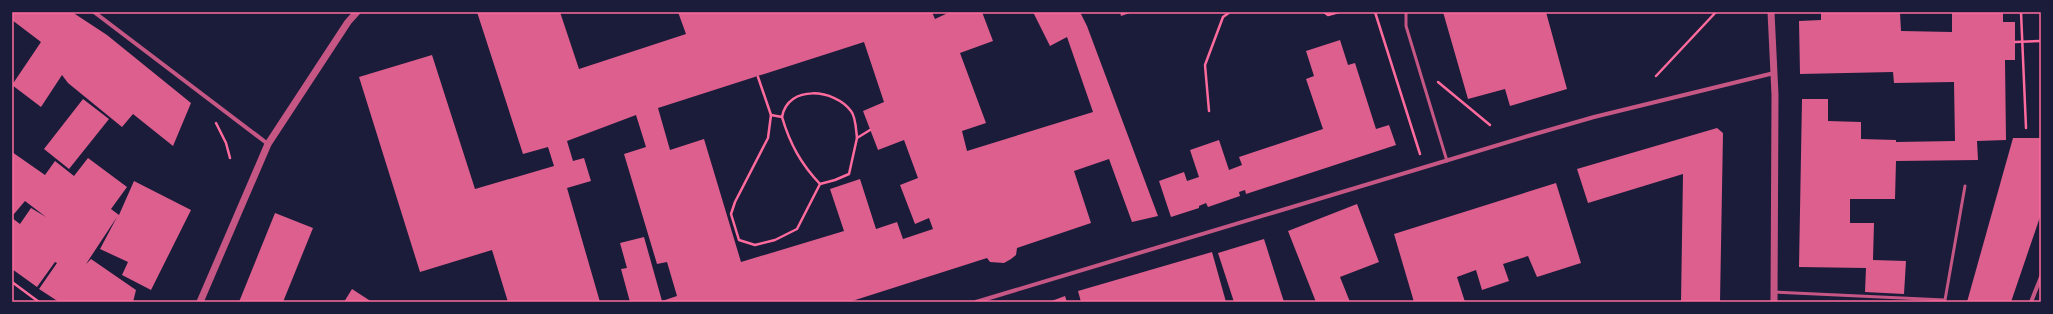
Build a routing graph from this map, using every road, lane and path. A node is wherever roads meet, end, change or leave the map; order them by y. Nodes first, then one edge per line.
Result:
1 (94, 12) edge
2 (357, 12) edge
3 (1230, 12) edge
4 (1324, 12) edge
5 (1339, 12) edge
6 (1375, 12) edge
7 (1406, 12) edge
8 (1716, 12) edge
9 (1771, 12) edge
10 (2021, 12) edge
11 (2022, 41) junction
12 (2041, 41) edge
13 (2015, 42) dead end
14 (1418, 65) junction
15 (1774, 73) junction
16 (758, 76) dead end
17 (1656, 76) dead end
18 (1209, 111) dead end
19 (771, 115) junction
20 (782, 117) junction
21 (1490, 125) dead end
22 (2026, 128) dead end
23 (870, 130) dead end
24 (857, 138) junction
25 (268, 144) junction
26 (1447, 162) junction
27 (1425, 168) junction
28 (820, 184) junction
29 (1965, 186) dead end
30 (2041, 277) edge
31 (12, 282) edge
32 (1774, 292) junction
33 (39, 302) edge
34 (200, 302) edge
35 (976, 302) edge
36 (1774, 302) edge
37 (2031, 302) edge

1 - 25 street
2 - 25 street
3 - 18 path
4 - 5 path
6 - 27 path
7 - 14 lane
8 - 17 path
9 - 15 street
10 - 11 path
11 - 12 path
11 - 13 path
11 - 22 path
14 - 21 path
14 - 26 lane
15 - 26 street
15 - 32 street
16 - 19 path
19 - 20 path
19 - 28 path
20 - 24 path
20 - 28 path
23 - 24 path
24 - 28 path
25 - 34 street
26 - 27 street
27 - 35 street
29 - 32 lane
30 - 37 street
31 - 33 path
32 - 36 street

